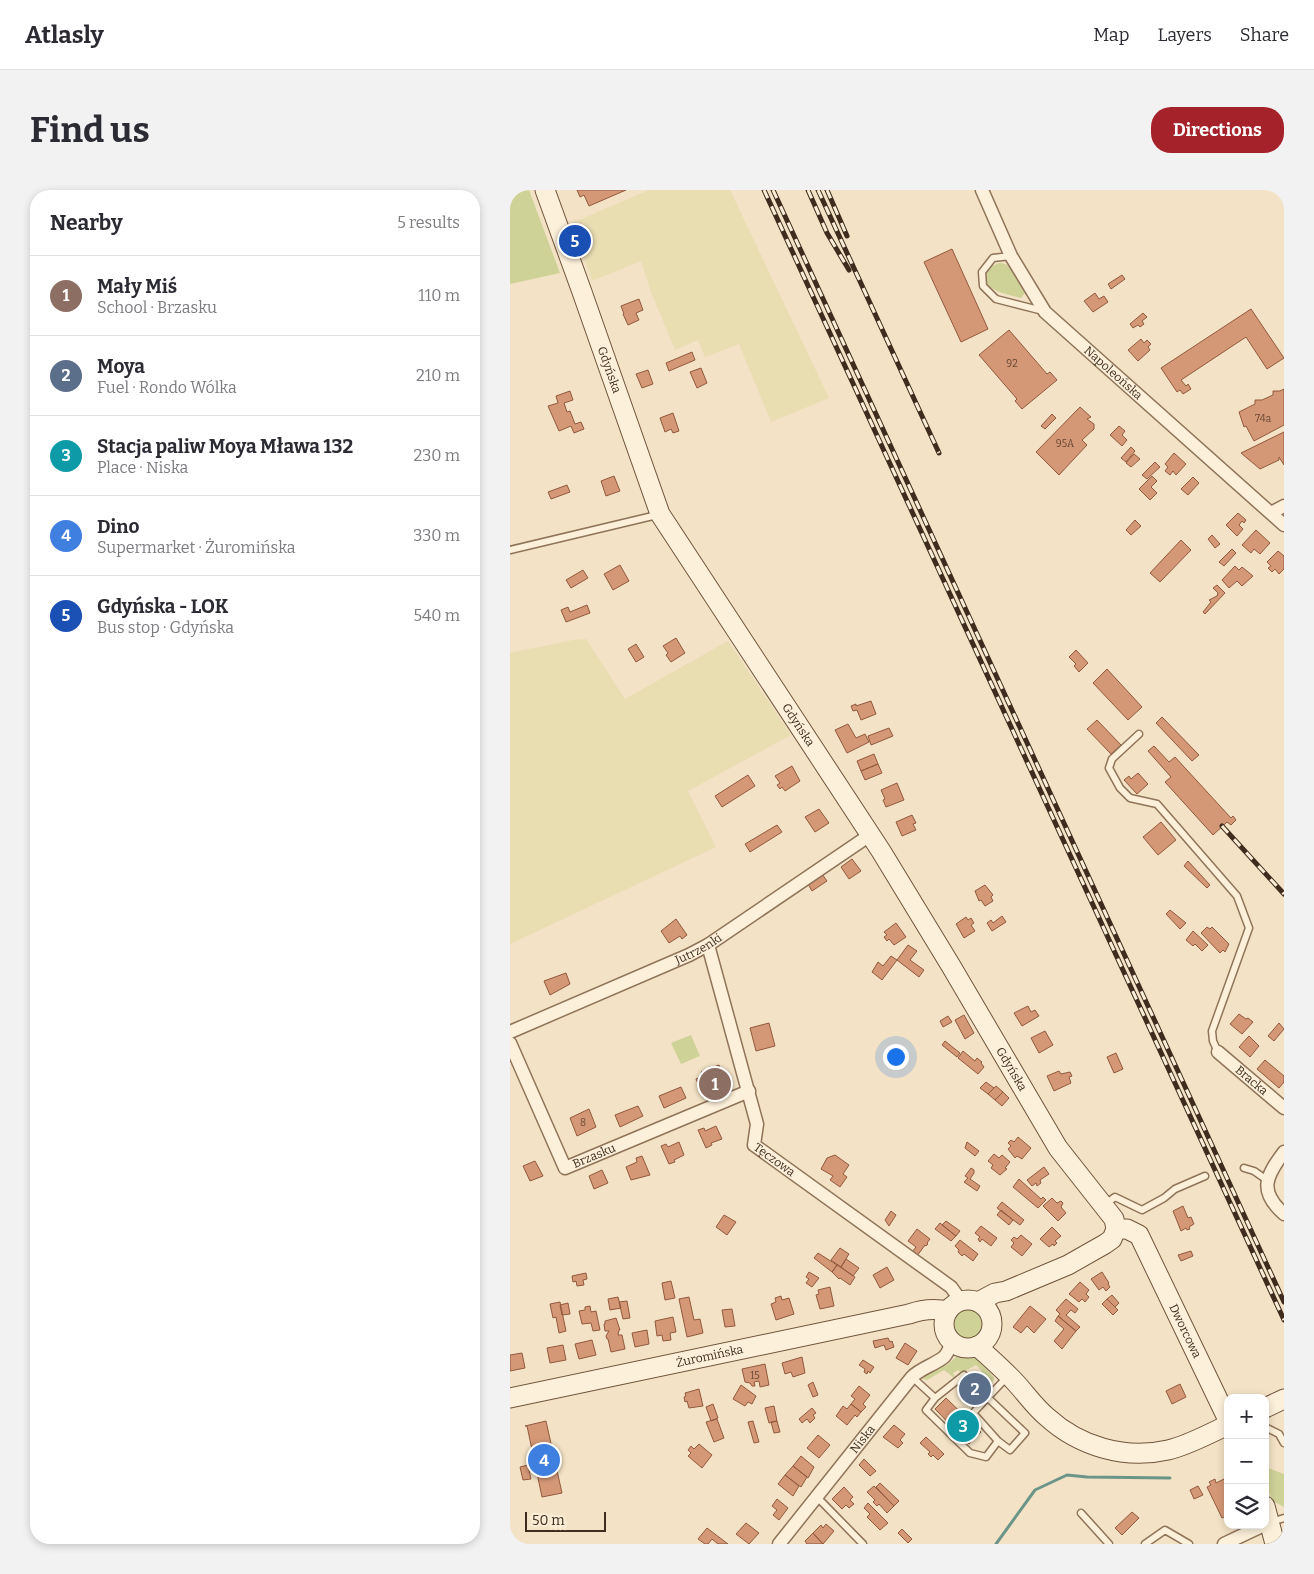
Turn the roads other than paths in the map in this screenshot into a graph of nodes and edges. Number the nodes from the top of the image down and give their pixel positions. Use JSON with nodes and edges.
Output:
{"nodes":[{"id":1,"x":545,"y":190,"type":"edge"},
{"id":2,"x":982,"y":190,"type":"edge"},
{"id":3,"x":1011,"y":256,"type":"junction"},
{"id":4,"x":1045,"y":312,"type":"junction"},
{"id":5,"x":1284,"y":506,"type":"edge"},
{"id":6,"x":1271,"y":512,"type":"junction"},
{"id":7,"x":660,"y":514,"type":"junction"},
{"id":8,"x":1284,"y":525,"type":"edge"},
{"id":9,"x":510,"y":550,"type":"edge"},
{"id":10,"x":1139,"y":734,"type":"dead end"},
{"id":11,"x":870,"y":835,"type":"junction"},
{"id":12,"x":708,"y":945,"type":"junction"},
{"id":13,"x":510,"y":1032,"type":"edge"},
{"id":14,"x":510,"y":1043,"type":"edge"},
{"id":15,"x":1218,"y":1052,"type":"joint"},
{"id":16,"x":749,"y":1091,"type":"junction"},
{"id":17,"x":1284,"y":1108,"type":"edge"},
{"id":18,"x":1284,"y":1152,"type":"edge"},
{"id":19,"x":1244,"y":1168,"type":"dead end"},
{"id":20,"x":1205,"y":1176,"type":"dead end"},
{"id":21,"x":1267,"y":1180,"type":"junction"},
{"id":22,"x":1103,"y":1205,"type":"junction"},
{"id":23,"x":1284,"y":1214,"type":"edge"},
{"id":24,"x":1114,"y":1234,"type":"junction"},
{"id":25,"x":964,"y":1310,"type":"junction"},
{"id":26,"x":952,"y":1342,"type":"junction"},
{"id":27,"x":982,"y":1342,"type":"junction"},
{"id":28,"x":912,"y":1377,"type":"junction"},
{"id":29,"x":1012,"y":1378,"type":"junction"},
{"id":30,"x":510,"y":1398,"type":"edge"},
{"id":31,"x":934,"y":1398,"type":"junction"},
{"id":32,"x":1284,"y":1399,"type":"edge"},
{"id":33,"x":986,"y":1400,"type":"junction"},
{"id":34,"x":1269,"y":1406,"type":"edge"},
{"id":35,"x":1224,"y":1412,"type":"edge"},
{"id":36,"x":1224,"y":1427,"type":"edge"},
{"id":37,"x":1269,"y":1429,"type":"edge"},
{"id":38,"x":998,"y":1441,"type":"junction"},
{"id":39,"x":1284,"y":1443,"type":"edge"},
{"id":40,"x":817,"y":1497,"type":"junction"},
{"id":41,"x":1081,"y":1513,"type":"dead end"},
{"id":42,"x":1270,"y":1519,"type":"edge"},
{"id":43,"x":779,"y":1544,"type":"edge"},
{"id":44,"x":863,"y":1544,"type":"edge"},
{"id":45,"x":1109,"y":1544,"type":"edge"},
{"id":46,"x":1145,"y":1544,"type":"edge"},
{"id":47,"x":1189,"y":1544,"type":"edge"},
{"id":48,"x":1224,"y":1544,"type":"edge"},
{"id":49,"x":1275,"y":1544,"type":"edge"}],
"edges":[{"from":1,"to":7,"type":"main road","name":"Gdyńska"},
{"from":2,"to":3,"type":"street","name":"Napoleońska"},
{"from":3,"to":4,"type":"street","name":"Napoleońska"},
{"from":3,"to":4,"type":"lane"},
{"from":4,"to":6,"type":"street","name":"Napoleońska"},
{"from":5,"to":6,"type":"street"},
{"from":6,"to":8,"type":"street","name":"Napoleońska"},
{"from":7,"to":9,"type":"lane"},
{"from":7,"to":11,"type":"main road","name":"Gdyńska"},
{"from":10,"to":15,"type":"lane"},
{"from":11,"to":12,"type":"street","name":"Jutrzenki"},
{"from":11,"to":22,"type":"main road","name":"Gdyńska"},
{"from":12,"to":13,"type":"street","name":"Jutrzenki"},
{"from":12,"to":16,"type":"street","name":"Tęczowa"},
{"from":14,"to":16,"type":"street","name":"Brzasku"},
{"from":15,"to":17,"type":"street","name":"Bracka"},
{"from":16,"to":25,"type":"street","name":"Tęczowa"},
{"from":18,"to":21,"type":"street"},
{"from":19,"to":21,"type":"lane"},
{"from":20,"to":22,"type":"lane"},
{"from":21,"to":23,"type":"street"},
{"from":22,"to":24,"type":"main road","name":"Gdyńska"},
{"from":24,"to":25,"type":"main road","name":"Żuromińska"},
{"from":24,"to":35,"type":"main road","name":"Dworcowa"},
{"from":25,"to":26,"type":"main road"},
{"from":25,"to":27,"type":"main road"},
{"from":25,"to":30,"type":"main road","name":"Żuromińska"},
{"from":26,"to":27,"type":"main road"},
{"from":26,"to":28,"type":"street","name":"Niska"},
{"from":27,"to":29,"type":"main road"},
{"from":28,"to":31,"type":"lane"},
{"from":28,"to":40,"type":"street","name":"Niska"},
{"from":29,"to":33,"type":"lane"},
{"from":29,"to":36,"type":"main road"},
{"from":31,"to":33,"type":"lane"},
{"from":31,"to":38,"type":"lane"},
{"from":32,"to":34,"type":"main road"},
{"from":33,"to":38,"type":"lane"},
{"from":33,"to":38,"type":"lane"},
{"from":37,"to":39,"type":"lane"},
{"from":40,"to":43,"type":"street","name":"Niska"},
{"from":40,"to":44,"type":"lane"},
{"from":41,"to":45,"type":"lane"},
{"from":42,"to":48,"type":"street"},
{"from":42,"to":49,"type":"main road"},
{"from":46,"to":47,"type":"lane"}]}
